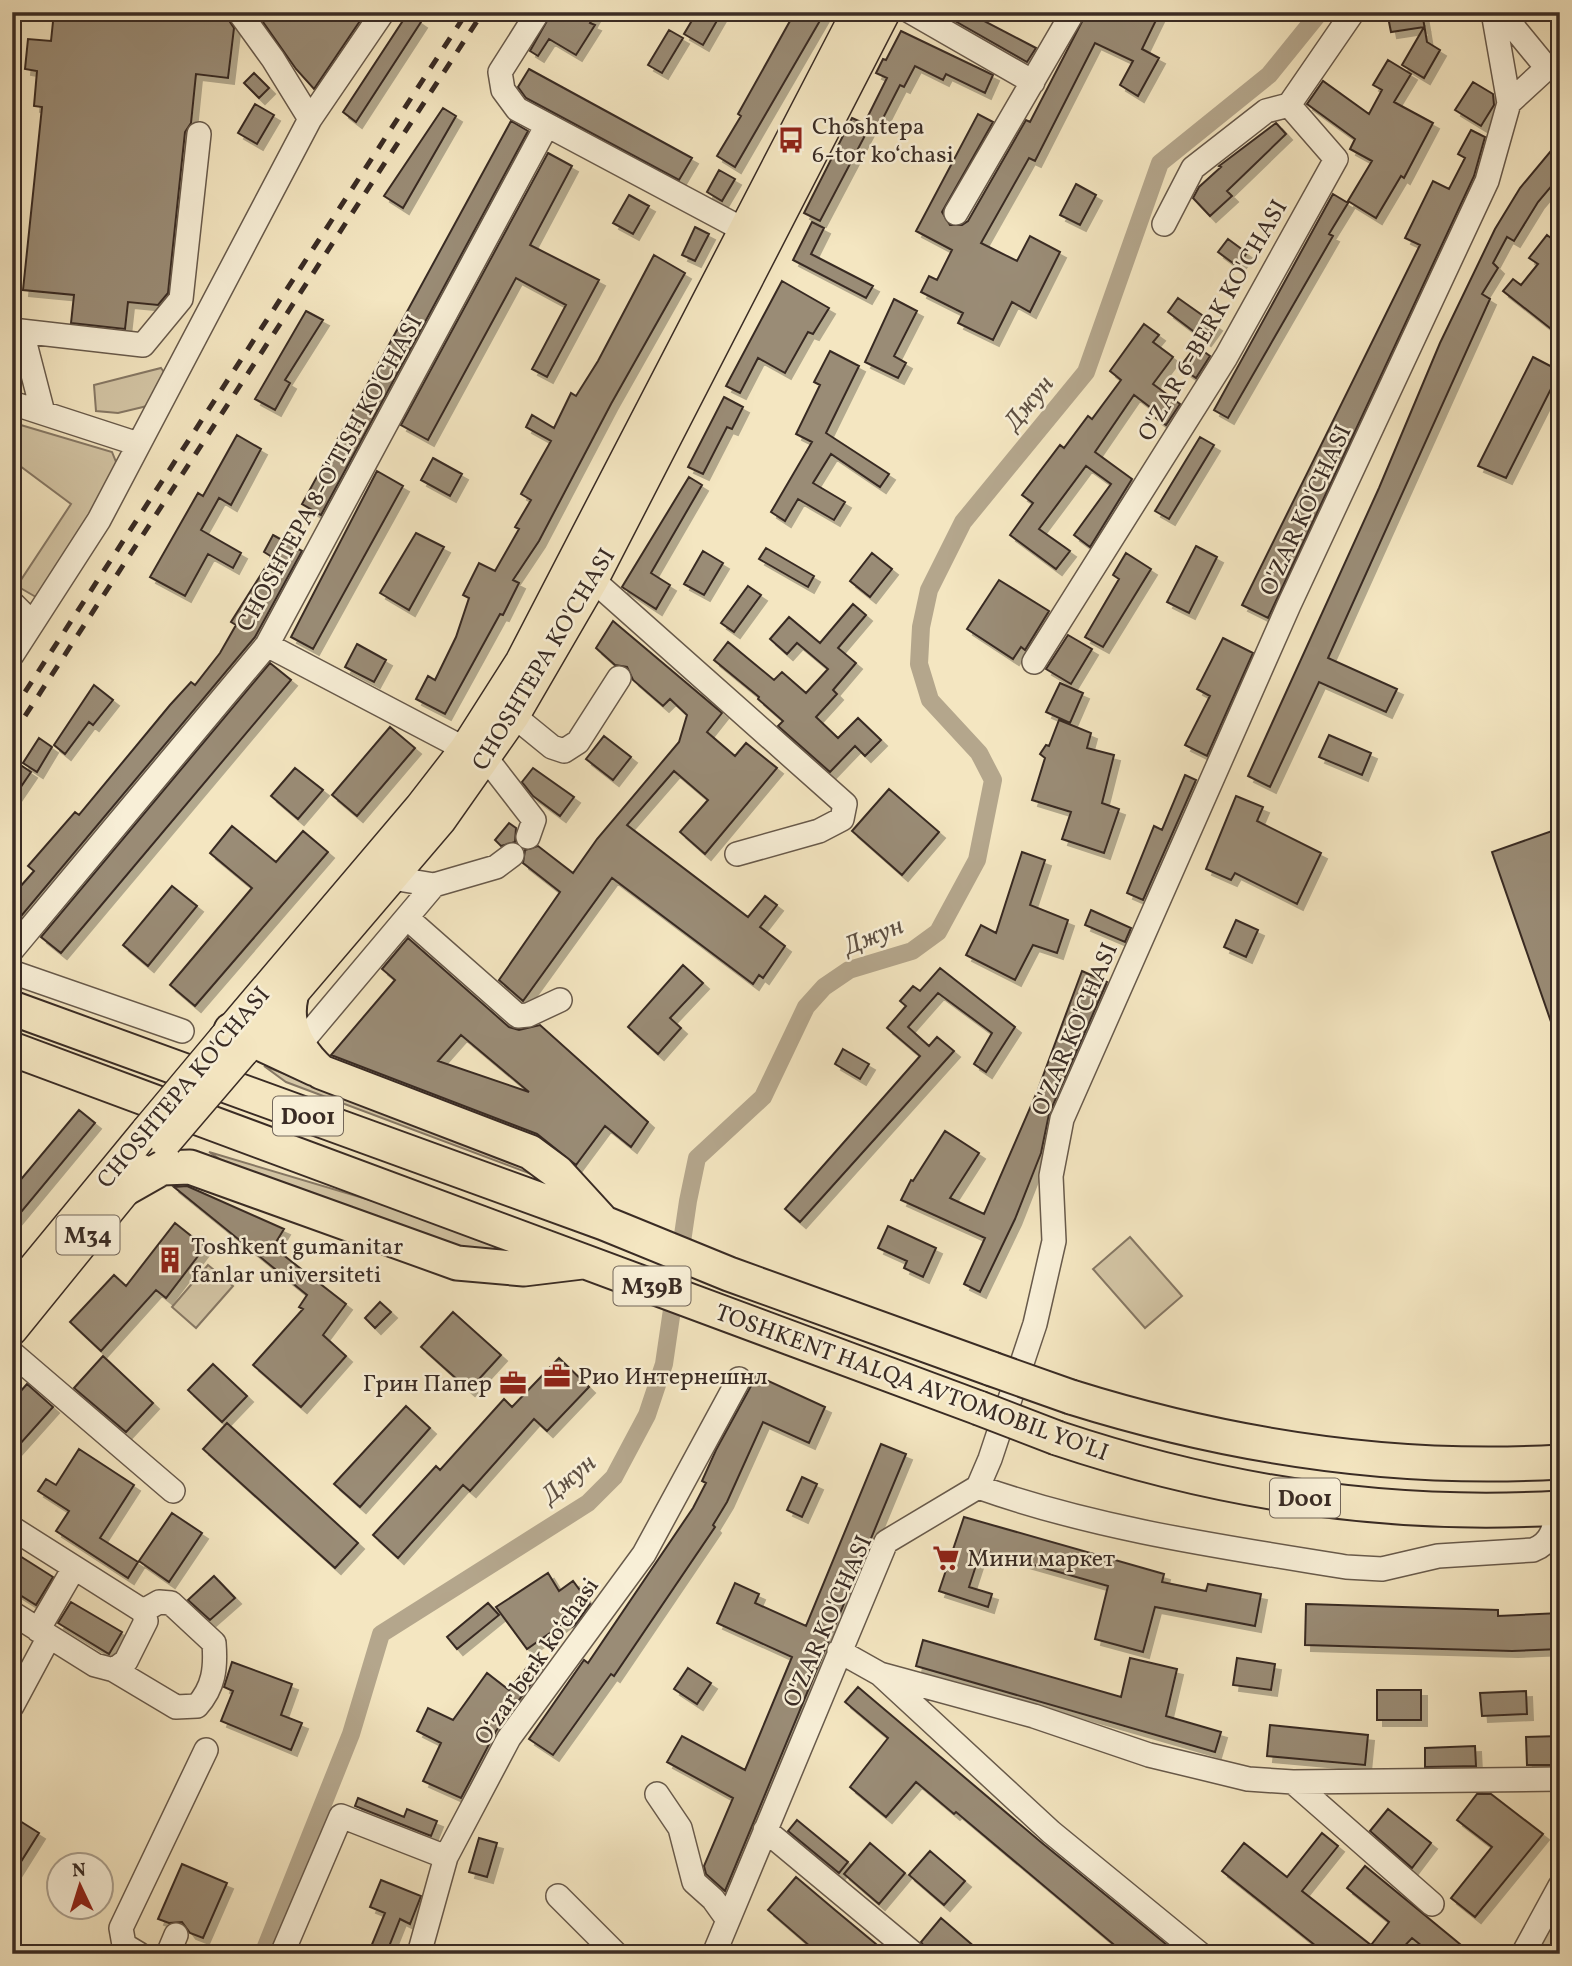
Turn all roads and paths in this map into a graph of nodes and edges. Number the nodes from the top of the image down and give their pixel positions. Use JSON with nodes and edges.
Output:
{"nodes":[{"id":1,"x":239,"y":12,"type":"edge"},
{"id":2,"x":383,"y":12,"type":"edge"},
{"id":3,"x":538,"y":12,"type":"edge"},
{"id":4,"x":857,"y":12,"type":"edge"},
{"id":5,"x":885,"y":12,"type":"edge"},
{"id":6,"x":911,"y":12,"type":"edge"},
{"id":7,"x":1073,"y":12,"type":"edge"},
{"id":8,"x":1353,"y":12,"type":"edge"},
{"id":9,"x":1493,"y":12,"type":"edge"},
{"id":10,"x":1502,"y":12,"type":"edge"},
{"id":11,"x":1556,"y":70,"type":"edge"},
{"id":12,"x":1033,"y":82,"type":"junction"},
{"id":13,"x":1509,"y":103,"type":"junction"},
{"id":14,"x":1289,"y":105,"type":"junction"},
{"id":15,"x":310,"y":119,"type":"junction"},
{"id":16,"x":547,"y":125,"type":"junction"},
{"id":17,"x":199,"y":134,"type":"dead end"},
{"id":18,"x":956,"y":213,"type":"dead end"},
{"id":19,"x":1164,"y":224,"type":"dead end"},
{"id":20,"x":744,"y":230,"type":"junction"},
{"id":21,"x":17,"y":331,"type":"edge"},
{"id":22,"x":674,"y":395,"type":"junction"},
{"id":23,"x":12,"y":403,"type":"edge"},
{"id":24,"x":43,"y":413,"type":"junction"},
{"id":25,"x":138,"y":444,"type":"junction"},
{"id":26,"x":593,"y":580,"type":"junction"},
{"id":27,"x":12,"y":603,"type":"edge"},
{"id":28,"x":32,"y":623,"type":"junction"},
{"id":29,"x":267,"y":645,"type":"junction"},
{"id":30,"x":12,"y":655,"type":"edge"},
{"id":31,"x":1034,"y":662,"type":"dead end"},
{"id":32,"x":619,"y":678,"type":"dead end"},
{"id":33,"x":514,"y":716,"type":"junction"},
{"id":34,"x":475,"y":753,"type":"junction"},
{"id":35,"x":737,"y":854,"type":"dead end"},
{"id":36,"x":392,"y":878,"type":"junction"},
{"id":37,"x":434,"y":885,"type":"junction"},
{"id":38,"x":407,"y":918,"type":"junction"},
{"id":39,"x":12,"y":950,"type":"edge"},
{"id":40,"x":12,"y":972,"type":"edge"},
{"id":41,"x":291,"y":997,"type":"junction"},
{"id":42,"x":560,"y":1000,"type":"dead end"},
{"id":43,"x":12,"y":1008,"type":"edge"},
{"id":44,"x":182,"y":1031,"type":"dead end"},
{"id":45,"x":306,"y":1037,"type":"dead end"},
{"id":46,"x":238,"y":1041,"type":"junction"},
{"id":47,"x":12,"y":1049,"type":"edge"},
{"id":48,"x":321,"y":1072,"type":"junction"},
{"id":49,"x":156,"y":1136,"type":"junction"},
{"id":50,"x":125,"y":1189,"type":"junction"},
{"id":51,"x":604,"y":1223,"type":"junction"},
{"id":52,"x":589,"y":1261,"type":"junction"},
{"id":53,"x":12,"y":1294,"type":"edge"},
{"id":54,"x":715,"y":1310,"type":"joint"},
{"id":55,"x":12,"y":1330,"type":"edge"},
{"id":56,"x":12,"y":1353,"type":"edge"},
{"id":57,"x":739,"y":1379,"type":"dead end"},
{"id":58,"x":1560,"y":1462,"type":"edge"},
{"id":59,"x":978,"y":1487,"type":"junction"},
{"id":60,"x":173,"y":1491,"type":"dead end"},
{"id":61,"x":1558,"y":1508,"type":"edge"},
{"id":62,"x":12,"y":1528,"type":"edge"},
{"id":63,"x":74,"y":1568,"type":"junction"},
{"id":64,"x":143,"y":1611,"type":"junction"},
{"id":65,"x":12,"y":1613,"type":"edge"},
{"id":66,"x":44,"y":1633,"type":"junction"},
{"id":67,"x":839,"y":1651,"type":"junction"},
{"id":68,"x":114,"y":1670,"type":"junction"},
{"id":69,"x":880,"y":1674,"type":"junction"},
{"id":70,"x":12,"y":1706,"type":"edge"},
{"id":71,"x":206,"y":1749,"type":"dead end"},
{"id":72,"x":1560,"y":1779,"type":"edge"},
{"id":73,"x":1293,"y":1782,"type":"junction"},
{"id":74,"x":657,"y":1794,"type":"dead end"},
{"id":75,"x":765,"y":1830,"type":"junction"},
{"id":76,"x":446,"y":1857,"type":"junction"},
{"id":77,"x":1560,"y":1886,"type":"edge"},
{"id":78,"x":558,"y":1896,"type":"dead end"},
{"id":79,"x":1432,"y":1904,"type":"dead end"},
{"id":80,"x":727,"y":1920,"type":"junction"},
{"id":81,"x":139,"y":1954,"type":"edge"},
{"id":82,"x":282,"y":1954,"type":"edge"},
{"id":83,"x":419,"y":1954,"type":"edge"},
{"id":84,"x":616,"y":1954,"type":"edge"},
{"id":85,"x":714,"y":1954,"type":"edge"},
{"id":86,"x":914,"y":1954,"type":"edge"},
{"id":87,"x":1200,"y":1954,"type":"edge"},
{"id":88,"x":1523,"y":1954,"type":"edge"}],
"edges":[{"from":1,"to":15,"type":"street"},
{"from":2,"to":15,"type":"street"},
{"from":3,"to":16,"type":"street"},
{"from":4,"to":20,"type":"main road","name":"CHOSHTEPA KO'CHASI"},
{"from":5,"to":22,"type":"main road","name":"CHOSHTEPA KO'CHASI"},
{"from":6,"to":12,"type":"street"},
{"from":7,"to":12,"type":"street"},
{"from":8,"to":14,"type":"street"},
{"from":9,"to":13,"type":"street"},
{"from":10,"to":11,"type":"street"},
{"from":11,"to":13,"type":"street"},
{"from":12,"to":18,"type":"street"},
{"from":13,"to":59,"type":"street","name":"O'ZAR KO'CHASI"},
{"from":14,"to":19,"type":"street"},
{"from":14,"to":31,"type":"street","name":"O'ZAR 6-BERK KO'CHASI"},
{"from":15,"to":25,"type":"street"},
{"from":16,"to":20,"type":"street"},
{"from":16,"to":29,"type":"street","name":"CHOSHTEPA 8-O'TISH KO'CHASI"},
{"from":17,"to":21,"type":"street"},
{"from":20,"to":22,"type":"main road","name":"CHOSHTEPA KO'CHASI"},
{"from":21,"to":24,"type":"street"},
{"from":22,"to":26,"type":"main road","name":"CHOSHTEPA KO'CHASI"},
{"from":22,"to":34,"type":"main road","name":"CHOSHTEPA KO'CHASI"},
{"from":23,"to":24,"type":"street"},
{"from":24,"to":25,"type":"street"},
{"from":25,"to":28,"type":"street"},
{"from":26,"to":33,"type":"main road","name":"CHOSHTEPA KO'CHASI"},
{"from":26,"to":35,"type":"street"},
{"from":27,"to":28,"type":"street"},
{"from":28,"to":30,"type":"street"},
{"from":29,"to":34,"type":"street"},
{"from":29,"to":39,"type":"street","name":"CHOSHTEPA 8-O'TISH KO'CHASI"},
{"from":32,"to":33,"type":"street"},
{"from":33,"to":34,"type":"main road","name":"CHOSHTEPA KO'CHASI"},
{"from":34,"to":36,"type":"main road","name":"CHOSHTEPA KO'CHASI"},
{"from":34,"to":37,"type":"street"},
{"from":34,"to":46,"type":"main road","name":"CHOSHTEPA KO'CHASI"},
{"from":36,"to":37,"type":"street"},
{"from":36,"to":41,"type":"main road","name":"CHOSHTEPA KO'CHASI"},
{"from":37,"to":38,"type":"street"},
{"from":38,"to":42,"type":"street"},
{"from":38,"to":45,"type":"street"},
{"from":40,"to":44,"type":"street"},
{"from":41,"to":46,"type":"main road","name":"CHOSHTEPA KO'CHASI"},
{"from":41,"to":48,"type":"highway"},
{"from":43,"to":51,"type":"highway","name":"TOSHKENT HALQA AVTOMOBIL YO'LI","number":"D001"},
{"from":46,"to":48,"type":"highway"},
{"from":46,"to":49,"type":"main road","name":"CHOSHTEPA KO'CHASI","number":"M34","bridge":true},
{"from":47,"to":52,"type":"highway","name":"TOSHKENT HALQA AVTOMOBIL YO'LI","number":"D001"},
{"from":48,"to":51,"type":"highway"},
{"from":49,"to":50,"type":"main road","name":"CHOSHTEPA KO'CHASI","number":"M34"},
{"from":49,"to":53,"type":"main road","name":"CHOSHTEPA KO'CHASI","number":"M34"},
{"from":50,"to":52,"type":"highway"},
{"from":50,"to":55,"type":"main road","name":"CHOSHTEPA KO'CHASI","number":"M34"},
{"from":51,"to":58,"type":"highway","name":"TOSHKENT HALQA AVTOMOBIL YO'LI","number":"D001","bridge":true},
{"from":52,"to":54,"type":"highway","name":"TOSHKENT HALQA AVTOMOBIL YO'LI","number":"M39B"},
{"from":54,"to":61,"type":"highway","name":"TOSHKENT HALQA AVTOMOBIL YO'LI","number":"D001","bridge":true},
{"from":56,"to":60,"type":"street"},
{"from":57,"to":76,"type":"street","name":"Oʻzar berk koʻchasi"},
{"from":59,"to":61,"type":"street"},
{"from":59,"to":67,"type":"street","name":"O'ZAR KO'CHASI"},
{"from":62,"to":63,"type":"street"},
{"from":63,"to":64,"type":"street"},
{"from":63,"to":66,"type":"street"},
{"from":64,"to":68,"type":"street"},
{"from":64,"to":68,"type":"street"},
{"from":65,"to":66,"type":"street"},
{"from":66,"to":68,"type":"street"},
{"from":66,"to":70,"type":"street"},
{"from":67,"to":69,"type":"street"},
{"from":67,"to":75,"type":"street","name":"O'ZAR KO'CHASI"},
{"from":69,"to":73,"type":"street"},
{"from":69,"to":87,"type":"street"},
{"from":71,"to":81,"type":"street"},
{"from":72,"to":73,"type":"street"},
{"from":73,"to":79,"type":"street"},
{"from":74,"to":80,"type":"street"},
{"from":75,"to":80,"type":"street","name":"O'ZAR KO'CHASI"},
{"from":75,"to":86,"type":"street"},
{"from":76,"to":82,"type":"street"},
{"from":76,"to":83,"type":"street","name":"Oʻzar berk koʻchasi"},
{"from":77,"to":88,"type":"street"},
{"from":78,"to":84,"type":"street"},
{"from":80,"to":85,"type":"street","name":"O'ZAR KO'CHASI"}]}
